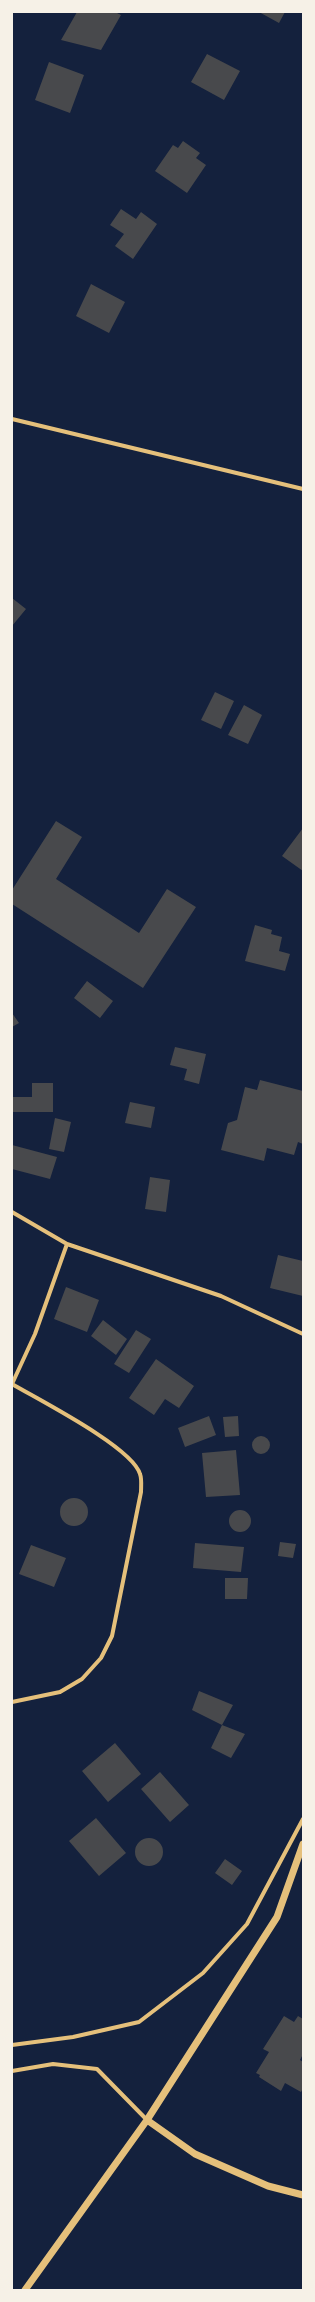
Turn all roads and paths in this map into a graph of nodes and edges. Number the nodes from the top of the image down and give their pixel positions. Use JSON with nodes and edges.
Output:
{"nodes":[{"id":1,"x":12,"y":419,"type":"edge"},
{"id":2,"x":303,"y":489,"type":"edge"},
{"id":3,"x":12,"y":1212,"type":"edge"},
{"id":4,"x":67,"y":1244,"type":"junction"},
{"id":5,"x":303,"y":1334,"type":"edge"},
{"id":6,"x":12,"y":1384,"type":"edge"},
{"id":7,"x":12,"y":1702,"type":"edge"},
{"id":8,"x":303,"y":1819,"type":"edge"},
{"id":9,"x":303,"y":1844,"type":"edge"},
{"id":10,"x":12,"y":2045,"type":"edge"},
{"id":11,"x":12,"y":2071,"type":"edge"},
{"id":12,"x":147,"y":2120,"type":"junction"},
{"id":13,"x":303,"y":2195,"type":"edge"},
{"id":14,"x":25,"y":2290,"type":"edge"}],
"edges":[{"from":1,"to":2,"type":"street"},
{"from":3,"to":4,"type":"street"},
{"from":4,"to":5,"type":"street"},
{"from":4,"to":6,"type":"street"},
{"from":6,"to":7,"type":"street"},
{"from":8,"to":10,"type":"street"},
{"from":9,"to":12,"type":"street"},
{"from":11,"to":12,"type":"street"},
{"from":12,"to":13,"type":"street"},
{"from":12,"to":14,"type":"street"}]}
